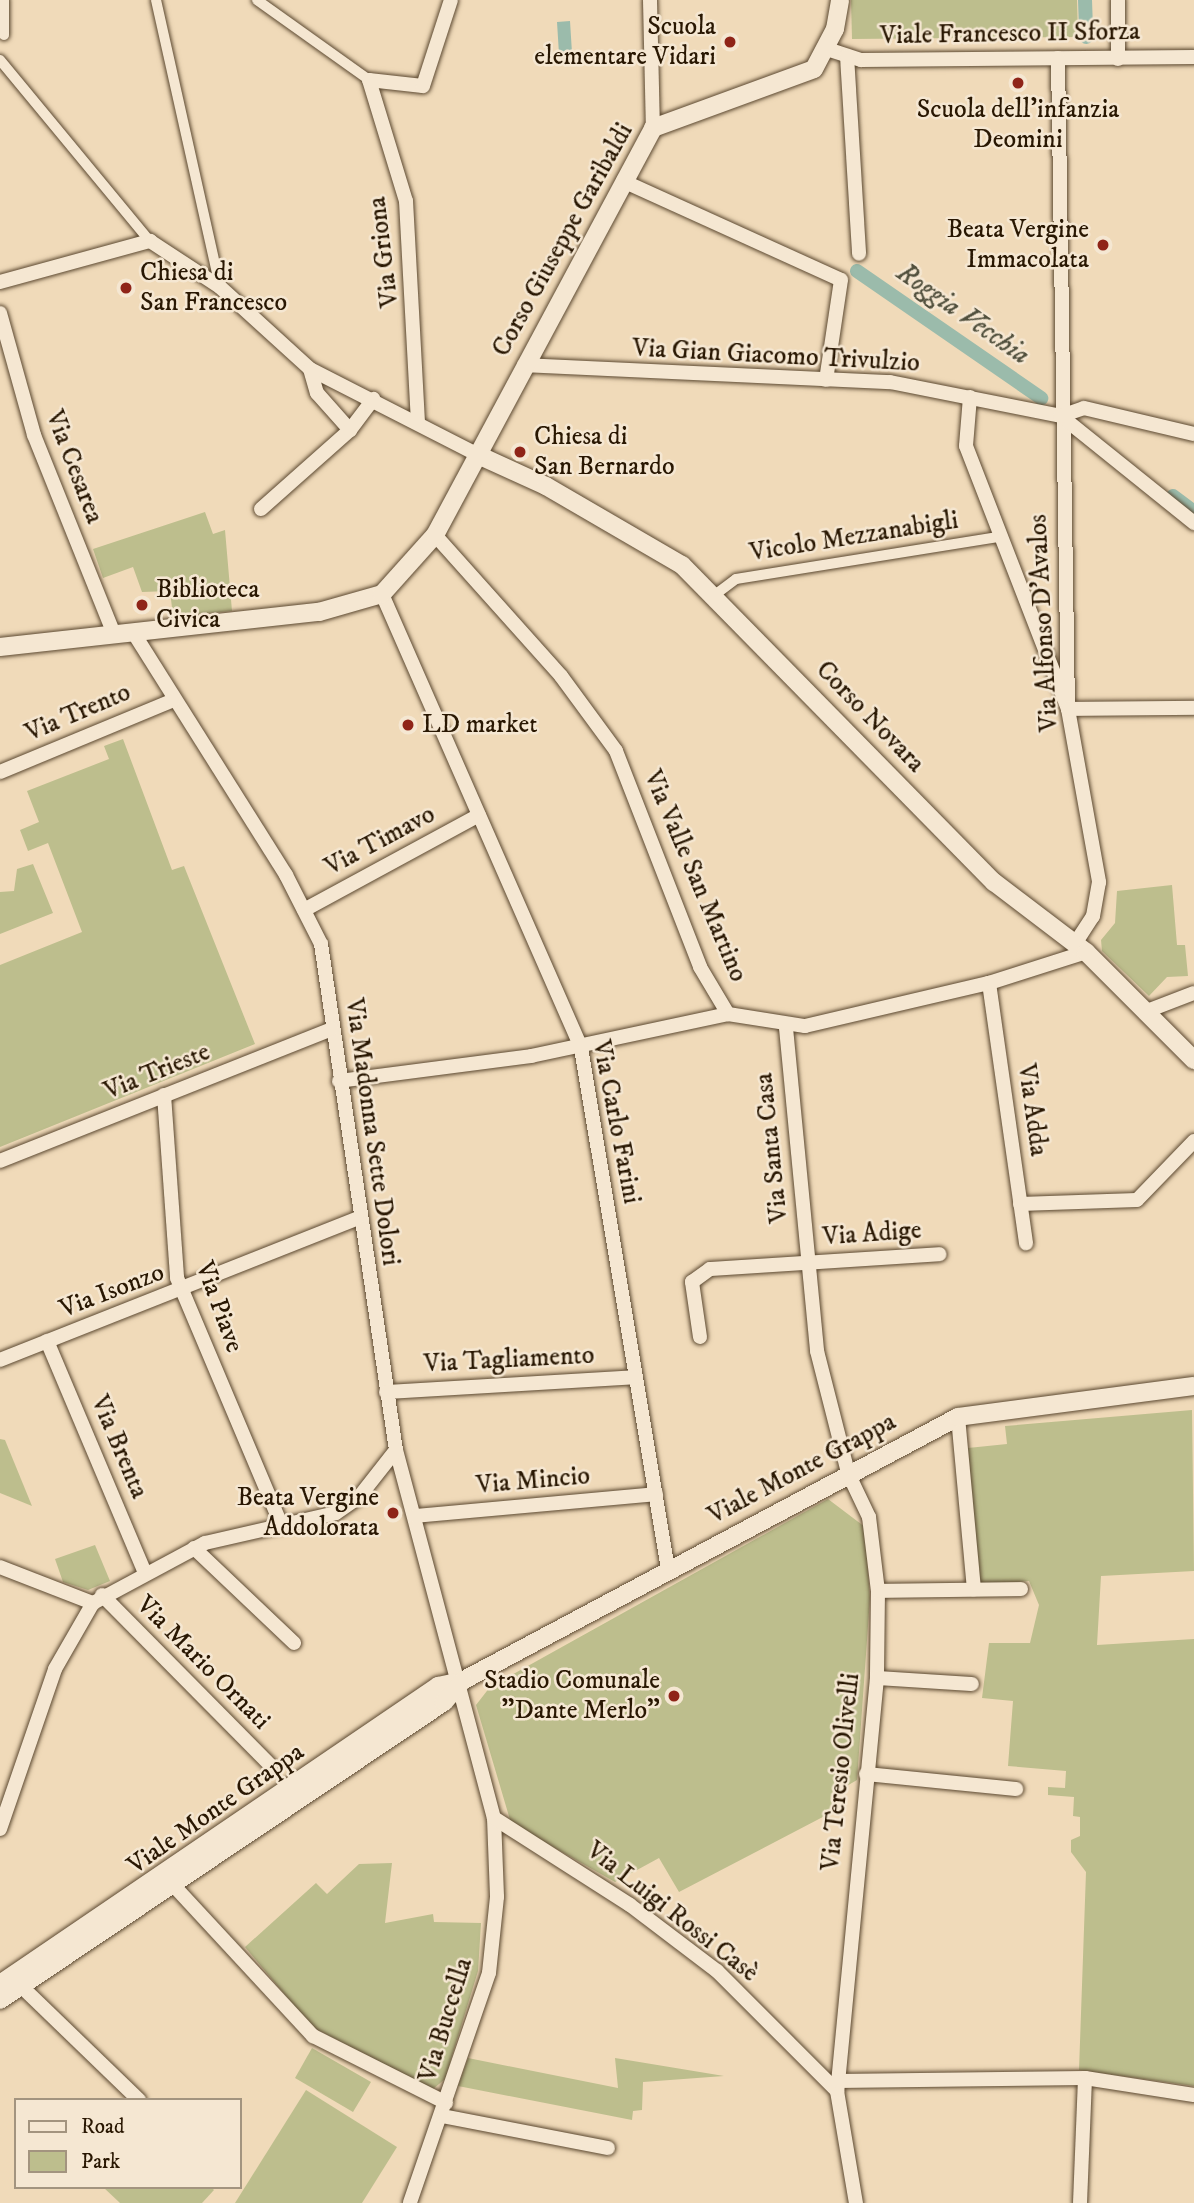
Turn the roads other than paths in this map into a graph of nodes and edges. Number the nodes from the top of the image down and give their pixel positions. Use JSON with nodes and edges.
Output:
{"nodes":[{"id":1,"x":4,"y":0,"type":"edge"},
{"id":2,"x":156,"y":0,"type":"edge"},
{"id":3,"x":257,"y":0,"type":"edge"},
{"id":4,"x":451,"y":0,"type":"edge"},
{"id":5,"x":650,"y":0,"type":"edge"},
{"id":6,"x":839,"y":0,"type":"edge"},
{"id":7,"x":1118,"y":0,"type":"edge"},
{"id":8,"x":4,"y":35,"type":"dead end"},
{"id":9,"x":827,"y":49,"type":"junction"},
{"id":10,"x":847,"y":56,"type":"junction"},
{"id":11,"x":1194,"y":57,"type":"edge"},
{"id":12,"x":1058,"y":58,"type":"junction"},
{"id":13,"x":1118,"y":59,"type":"junction"},
{"id":14,"x":0,"y":60,"type":"edge"},
{"id":15,"x":369,"y":80,"type":"junction"},
{"id":16,"x":653,"y":128,"type":"junction"},
{"id":17,"x":623,"y":181,"type":"junction"},
{"id":18,"x":155,"y":244,"type":"junction"},
{"id":19,"x":859,"y":254,"type":"dead end"},
{"id":20,"x":0,"y":282,"type":"edge"},
{"id":21,"x":220,"y":287,"type":"junction"},
{"id":22,"x":0,"y":313,"type":"edge"},
{"id":23,"x":524,"y":365,"type":"junction"},
{"id":24,"x":310,"y":369,"type":"junction"},
{"id":25,"x":827,"y":380,"type":"junction"},
{"id":26,"x":970,"y":397,"type":"junction"},
{"id":27,"x":373,"y":399,"type":"junction"},
{"id":28,"x":1061,"y":416,"type":"junction"},
{"id":29,"x":418,"y":423,"type":"junction"},
{"id":30,"x":350,"y":430,"type":"junction"},
{"id":31,"x":1194,"y":434,"type":"edge"},
{"id":32,"x":478,"y":455,"type":"junction"},
{"id":33,"x":261,"y":509,"type":"dead end"},
{"id":34,"x":1194,"y":523,"type":"edge"},
{"id":35,"x":436,"y":536,"type":"junction"},
{"id":36,"x":1003,"y":536,"type":"junction"},
{"id":37,"x":382,"y":594,"type":"junction"},
{"id":38,"x":716,"y":594,"type":"junction"},
{"id":39,"x":133,"y":632,"type":"junction"},
{"id":40,"x":114,"y":634,"type":"junction"},
{"id":41,"x":0,"y":647,"type":"edge"},
{"id":42,"x":174,"y":700,"type":"junction"},
{"id":43,"x":1194,"y":708,"type":"edge"},
{"id":44,"x":1068,"y":709,"type":"junction"},
{"id":45,"x":0,"y":772,"type":"edge"},
{"id":46,"x":479,"y":815,"type":"junction"},
{"id":47,"x":304,"y":910,"type":"junction"},
{"id":48,"x":1080,"y":948,"type":"junction"},
{"id":49,"x":989,"y":984,"type":"junction"},
{"id":50,"x":1194,"y":992,"type":"edge"},
{"id":51,"x":1147,"y":1011,"type":"junction"},
{"id":52,"x":728,"y":1014,"type":"junction"},
{"id":53,"x":786,"y":1028,"type":"junction"},
{"id":54,"x":332,"y":1029,"type":"junction"},
{"id":55,"x":580,"y":1048,"type":"junction"},
{"id":56,"x":1194,"y":1060,"type":"edge"},
{"id":57,"x":339,"y":1081,"type":"junction"},
{"id":58,"x":164,"y":1095,"type":"junction"},
{"id":59,"x":1194,"y":1141,"type":"edge"},
{"id":60,"x":0,"y":1161,"type":"edge"},
{"id":61,"x":1020,"y":1204,"type":"junction"},
{"id":62,"x":357,"y":1219,"type":"junction"},
{"id":63,"x":1026,"y":1242,"type":"dead end"},
{"id":64,"x":940,"y":1254,"type":"dead end"},
{"id":65,"x":807,"y":1263,"type":"junction"},
{"id":66,"x":182,"y":1290,"type":"junction"},
{"id":67,"x":700,"y":1337,"type":"dead end"},
{"id":68,"x":47,"y":1341,"type":"junction"},
{"id":69,"x":0,"y":1360,"type":"edge"},
{"id":70,"x":636,"y":1377,"type":"junction"},
{"id":71,"x":1194,"y":1386,"type":"edge"},
{"id":72,"x":386,"y":1392,"type":"junction"},
{"id":73,"x":958,"y":1417,"type":"junction"},
{"id":74,"x":396,"y":1450,"type":"junction"},
{"id":75,"x":848,"y":1473,"type":"junction"},
{"id":76,"x":656,"y":1493,"type":"junction"},
{"id":77,"x":415,"y":1516,"type":"junction"},
{"id":78,"x":280,"y":1522,"type":"junction"},
{"id":79,"x":194,"y":1548,"type":"junction"},
{"id":80,"x":0,"y":1567,"type":"edge"},
{"id":81,"x":667,"y":1569,"type":"junction"},
{"id":82,"x":145,"y":1573,"type":"junction"},
{"id":83,"x":1021,"y":1588,"type":"dead end"},
{"id":84,"x":974,"y":1589,"type":"junction"},
{"id":85,"x":878,"y":1591,"type":"junction"},
{"id":86,"x":97,"y":1599,"type":"junction"},
{"id":87,"x":294,"y":1643,"type":"dead end"},
{"id":88,"x":877,"y":1678,"type":"junction"},
{"id":89,"x":462,"y":1681,"type":"junction"},
{"id":90,"x":972,"y":1684,"type":"dead end"},
{"id":91,"x":270,"y":1765,"type":"dead end"},
{"id":92,"x":866,"y":1774,"type":"junction"},
{"id":93,"x":1016,"y":1789,"type":"dead end"},
{"id":94,"x":494,"y":1818,"type":"junction"},
{"id":95,"x":0,"y":1829,"type":"edge"},
{"id":96,"x":174,"y":1886,"type":"junction"},
{"id":97,"x":0,"y":1984,"type":"edge"},
{"id":98,"x":22,"y":1987,"type":"junction"},
{"id":99,"x":0,"y":2000,"type":"edge"},
{"id":100,"x":1085,"y":2078,"type":"junction"},
{"id":101,"x":837,"y":2086,"type":"junction"},
{"id":102,"x":1194,"y":2095,"type":"edge"},
{"id":103,"x":137,"y":2098,"type":"edge"},
{"id":104,"x":444,"y":2110,"type":"junction"},
{"id":105,"x":608,"y":2148,"type":"dead end"},
{"id":106,"x":410,"y":2203,"type":"edge"},
{"id":107,"x":856,"y":2203,"type":"edge"},
{"id":108,"x":1080,"y":2203,"type":"edge"}],
"edges":[{"from":1,"to":8,"type":"street"},
{"from":2,"to":21,"type":"street"},
{"from":3,"to":15,"type":"street"},
{"from":4,"to":15,"type":"street"},
{"from":5,"to":16,"type":"street"},
{"from":6,"to":9,"type":"street"},
{"from":7,"to":13,"type":"street"},
{"from":9,"to":10,"type":"street","name":"Viale Francesco II Sforza"},
{"from":9,"to":16,"type":"street","name":"Corso Giuseppe Garibaldi"},
{"from":10,"to":12,"type":"street","name":"Viale Francesco II Sforza"},
{"from":10,"to":19,"type":"street"},
{"from":11,"to":13,"type":"street","name":"Viale Francesco II Sforza"},
{"from":12,"to":13,"type":"street","name":"Viale Francesco II Sforza"},
{"from":12,"to":28,"type":"street","name":"Via Alfonso D'Avalos"},
{"from":14,"to":18,"type":"street"},
{"from":15,"to":29,"type":"street","name":"Via Griona"},
{"from":16,"to":17,"type":"street","name":"Corso Giuseppe Garibaldi"},
{"from":17,"to":23,"type":"street","name":"Corso Giuseppe Garibaldi"},
{"from":17,"to":25,"type":"street"},
{"from":18,"to":20,"type":"street"},
{"from":18,"to":21,"type":"street"},
{"from":21,"to":24,"type":"street"},
{"from":22,"to":40,"type":"street","name":"Via Cesarea"},
{"from":23,"to":25,"type":"street","name":"Via Gian Giacomo Trivulzio"},
{"from":23,"to":32,"type":"street","name":"Corso Giuseppe Garibaldi"},
{"from":24,"to":27,"type":"street"},
{"from":24,"to":30,"type":"street"},
{"from":25,"to":26,"type":"street","name":"Via Gian Giacomo Trivulzio"},
{"from":26,"to":28,"type":"street","name":"Via Gian Giacomo Trivulzio"},
{"from":26,"to":36,"type":"street"},
{"from":27,"to":29,"type":"street"},
{"from":27,"to":30,"type":"street"},
{"from":28,"to":31,"type":"street"},
{"from":28,"to":34,"type":"street","name":"Via Gian Giacomo Trivulzio"},
{"from":28,"to":44,"type":"street","name":"Via Alfonso D'Avalos"},
{"from":29,"to":32,"type":"street"},
{"from":30,"to":33,"type":"street"},
{"from":32,"to":35,"type":"street","name":"Corso Giuseppe Garibaldi"},
{"from":32,"to":38,"type":"street","name":"Corso Novara"},
{"from":35,"to":37,"type":"street","name":"Corso Giuseppe Garibaldi"},
{"from":35,"to":52,"type":"street","name":"Via Valle San Martino"},
{"from":36,"to":38,"type":"street","name":"Vicolo Mezzanabigli"},
{"from":36,"to":44,"type":"street"},
{"from":37,"to":39,"type":"street"},
{"from":37,"to":46,"type":"street","name":"Via Carlo Farini"},
{"from":38,"to":48,"type":"street","name":"Corso Novara"},
{"from":39,"to":40,"type":"street"},
{"from":39,"to":42,"type":"street","name":"Via Madonna Sette Dolori"},
{"from":40,"to":41,"type":"street"},
{"from":42,"to":45,"type":"street","name":"Via Trento"},
{"from":42,"to":47,"type":"street","name":"Via Madonna Sette Dolori"},
{"from":43,"to":44,"type":"street"},
{"from":44,"to":48,"type":"street","name":"Via Alfonso D'Avalos"},
{"from":46,"to":47,"type":"street","name":"Via Timavo"},
{"from":46,"to":55,"type":"street","name":"Via Carlo Farini"},
{"from":47,"to":54,"type":"street","name":"Via Madonna Sette Dolori"},
{"from":48,"to":49,"type":"street"},
{"from":48,"to":51,"type":"street","name":"Corso Novara"},
{"from":49,"to":53,"type":"street"},
{"from":49,"to":61,"type":"street","name":"Via Adda"},
{"from":50,"to":51,"type":"street"},
{"from":51,"to":56,"type":"street","name":"Corso Novara"},
{"from":52,"to":53,"type":"street","name":"Via Valle San Martino"},
{"from":52,"to":55,"type":"street"},
{"from":53,"to":65,"type":"street","name":"Via Santa Casa"},
{"from":54,"to":57,"type":"street","name":"Via Madonna Sette Dolori"},
{"from":54,"to":58,"type":"street","name":"Via Trieste"},
{"from":55,"to":57,"type":"street"},
{"from":55,"to":70,"type":"street","name":"Via Carlo Farini"},
{"from":57,"to":62,"type":"street","name":"Via Madonna Sette Dolori"},
{"from":58,"to":60,"type":"street","name":"Via Trieste"},
{"from":58,"to":66,"type":"street","name":"Via Piave"},
{"from":59,"to":61,"type":"street"},
{"from":61,"to":63,"type":"street","name":"Via Adda"},
{"from":62,"to":66,"type":"street","name":"Via Isonzo"},
{"from":62,"to":72,"type":"street","name":"Via Madonna Sette Dolori"},
{"from":64,"to":65,"type":"street","name":"Via Adige"},
{"from":65,"to":67,"type":"street"},
{"from":65,"to":75,"type":"street","name":"Via Santa Casa"},
{"from":66,"to":68,"type":"street","name":"Via Isonzo"},
{"from":66,"to":78,"type":"street","name":"Via Piave"},
{"from":68,"to":69,"type":"street","name":"Via Isonzo"},
{"from":68,"to":82,"type":"street","name":"Via Brenta"},
{"from":70,"to":72,"type":"street","name":"Via Tagliamento"},
{"from":70,"to":76,"type":"street","name":"Via Carlo Farini"},
{"from":71,"to":73,"type":"street","name":"Viale Monte Grappa"},
{"from":72,"to":74,"type":"street","name":"Via Madonna Sette Dolori"},
{"from":73,"to":75,"type":"street","name":"Viale Monte Grappa"},
{"from":73,"to":84,"type":"street"},
{"from":74,"to":77,"type":"street","name":"Via Madonna Sette Dolori"},
{"from":74,"to":78,"type":"street"},
{"from":75,"to":81,"type":"street","name":"Viale Monte Grappa"},
{"from":75,"to":85,"type":"street","name":"Via Teresio Olivelli"},
{"from":76,"to":77,"type":"street","name":"Via Mincio"},
{"from":76,"to":81,"type":"street","name":"Via Carlo Farini"},
{"from":77,"to":89,"type":"street","name":"Via Madonna Sette Dolori"},
{"from":78,"to":79,"type":"street"},
{"from":79,"to":82,"type":"street"},
{"from":79,"to":87,"type":"street"},
{"from":80,"to":86,"type":"street"},
{"from":81,"to":89,"type":"street","name":"Viale Monte Grappa"},
{"from":82,"to":86,"type":"street"},
{"from":83,"to":84,"type":"street"},
{"from":84,"to":85,"type":"street"},
{"from":85,"to":88,"type":"street","name":"Via Teresio Olivelli"},
{"from":86,"to":91,"type":"street","name":"Via Mario Ornati"},
{"from":86,"to":95,"type":"street"},
{"from":88,"to":90,"type":"street"},
{"from":88,"to":92,"type":"street","name":"Via Teresio Olivelli"},
{"from":89,"to":94,"type":"street","name":"Via Buccella"},
{"from":89,"to":96,"type":"street","name":"Viale Monte Grappa"},
{"from":89,"to":97,"type":"street","name":"Viale Monte Grappa"},
{"from":92,"to":93,"type":"street"},
{"from":92,"to":101,"type":"street","name":"Via Teresio Olivelli"},
{"from":94,"to":101,"type":"street","name":"Via Luigi Rossi Casè"},
{"from":94,"to":104,"type":"street","name":"Via Buccella"},
{"from":96,"to":98,"type":"street","name":"Viale Monte Grappa"},
{"from":96,"to":104,"type":"street","name":"Viale Monte Grappa"},
{"from":98,"to":99,"type":"street","name":"Viale Monte Grappa"},
{"from":98,"to":103,"type":"street"},
{"from":100,"to":101,"type":"street"},
{"from":100,"to":102,"type":"street"},
{"from":100,"to":108,"type":"street"},
{"from":101,"to":107,"type":"street","name":"Via Teresio Olivelli"},
{"from":104,"to":105,"type":"street","name":"Viale Monte Grappa"},
{"from":104,"to":106,"type":"street","name":"Via Buccella"}]}
